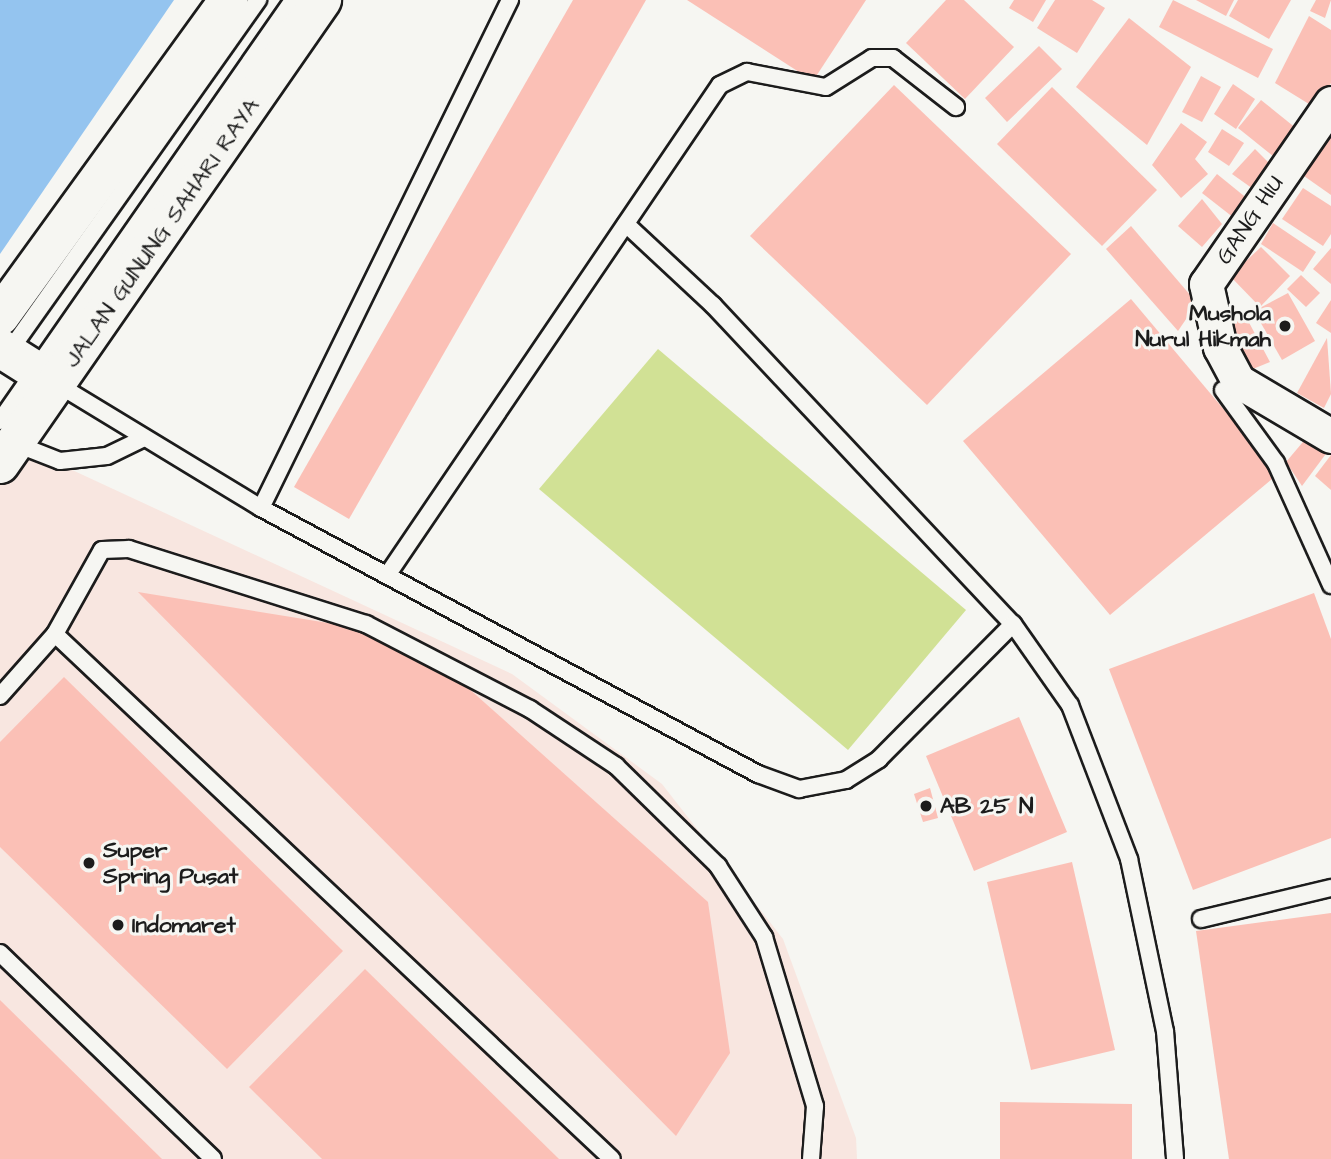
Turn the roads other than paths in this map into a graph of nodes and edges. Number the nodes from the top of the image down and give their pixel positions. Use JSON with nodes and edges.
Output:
{"nodes":[{"id":1,"x":229,"y":0,"type":"edge"},
{"id":2,"x":258,"y":0,"type":"edge"},
{"id":3,"x":293,"y":0,"type":"edge"},
{"id":4,"x":322,"y":0,"type":"edge"},
{"id":5,"x":510,"y":0,"type":"edge"},
{"id":6,"x":1331,"y":103,"type":"edge"},
{"id":7,"x":956,"y":107,"type":"dead end"},
{"id":8,"x":625,"y":225,"type":"junction"},
{"id":9,"x":0,"y":316,"type":"edge"},
{"id":10,"x":20,"y":363,"type":"edge"},
{"id":11,"x":1223,"y":390,"type":"dead end"},
{"id":12,"x":1331,"y":436,"type":"edge"},
{"id":13,"x":144,"y":439,"type":"junction"},
{"id":14,"x":4,"y":443,"type":"edge"},
{"id":15,"x":261,"y":508,"type":"junction"},
{"id":16,"x":388,"y":574,"type":"junction"},
{"id":17,"x":1331,"y":585,"type":"edge"},
{"id":18,"x":1013,"y":624,"type":"junction"},
{"id":19,"x":55,"y":634,"type":"junction"},
{"id":20,"x":0,"y":696,"type":"edge"},
{"id":21,"x":1331,"y":888,"type":"edge"},
{"id":22,"x":1201,"y":919,"type":"dead end"},
{"id":23,"x":0,"y":953,"type":"edge"},
{"id":24,"x":213,"y":1159,"type":"edge"},
{"id":25,"x":612,"y":1159,"type":"edge"},
{"id":26,"x":811,"y":1159,"type":"edge"},
{"id":27,"x":1175,"y":1159,"type":"edge"}],
"edges":[{"from":1,"to":9,"type":"main road"},
{"from":2,"to":10,"type":"lane"},
{"from":3,"to":10,"type":"lane"},
{"from":4,"to":10,"type":"main road","name":"JALAN GUNUNG SAHARI RAYA"},
{"from":5,"to":15,"type":"lane"},
{"from":6,"to":12,"type":"street","name":"GANG HIU"},
{"from":7,"to":8,"type":"lane"},
{"from":8,"to":16,"type":"lane"},
{"from":8,"to":18,"type":"lane"},
{"from":10,"to":13,"type":"lane"},
{"from":10,"to":14,"type":"main road","name":"JALAN GUNUNG SAHARI RAYA"},
{"from":11,"to":17,"type":"lane"},
{"from":13,"to":14,"type":"lane"},
{"from":13,"to":15,"type":"lane"},
{"from":15,"to":16,"type":"lane"},
{"from":16,"to":18,"type":"lane"},
{"from":18,"to":27,"type":"lane"},
{"from":19,"to":20,"type":"lane"},
{"from":19,"to":25,"type":"lane"},
{"from":19,"to":26,"type":"lane"},
{"from":21,"to":22,"type":"lane"},
{"from":23,"to":24,"type":"lane"}]}
